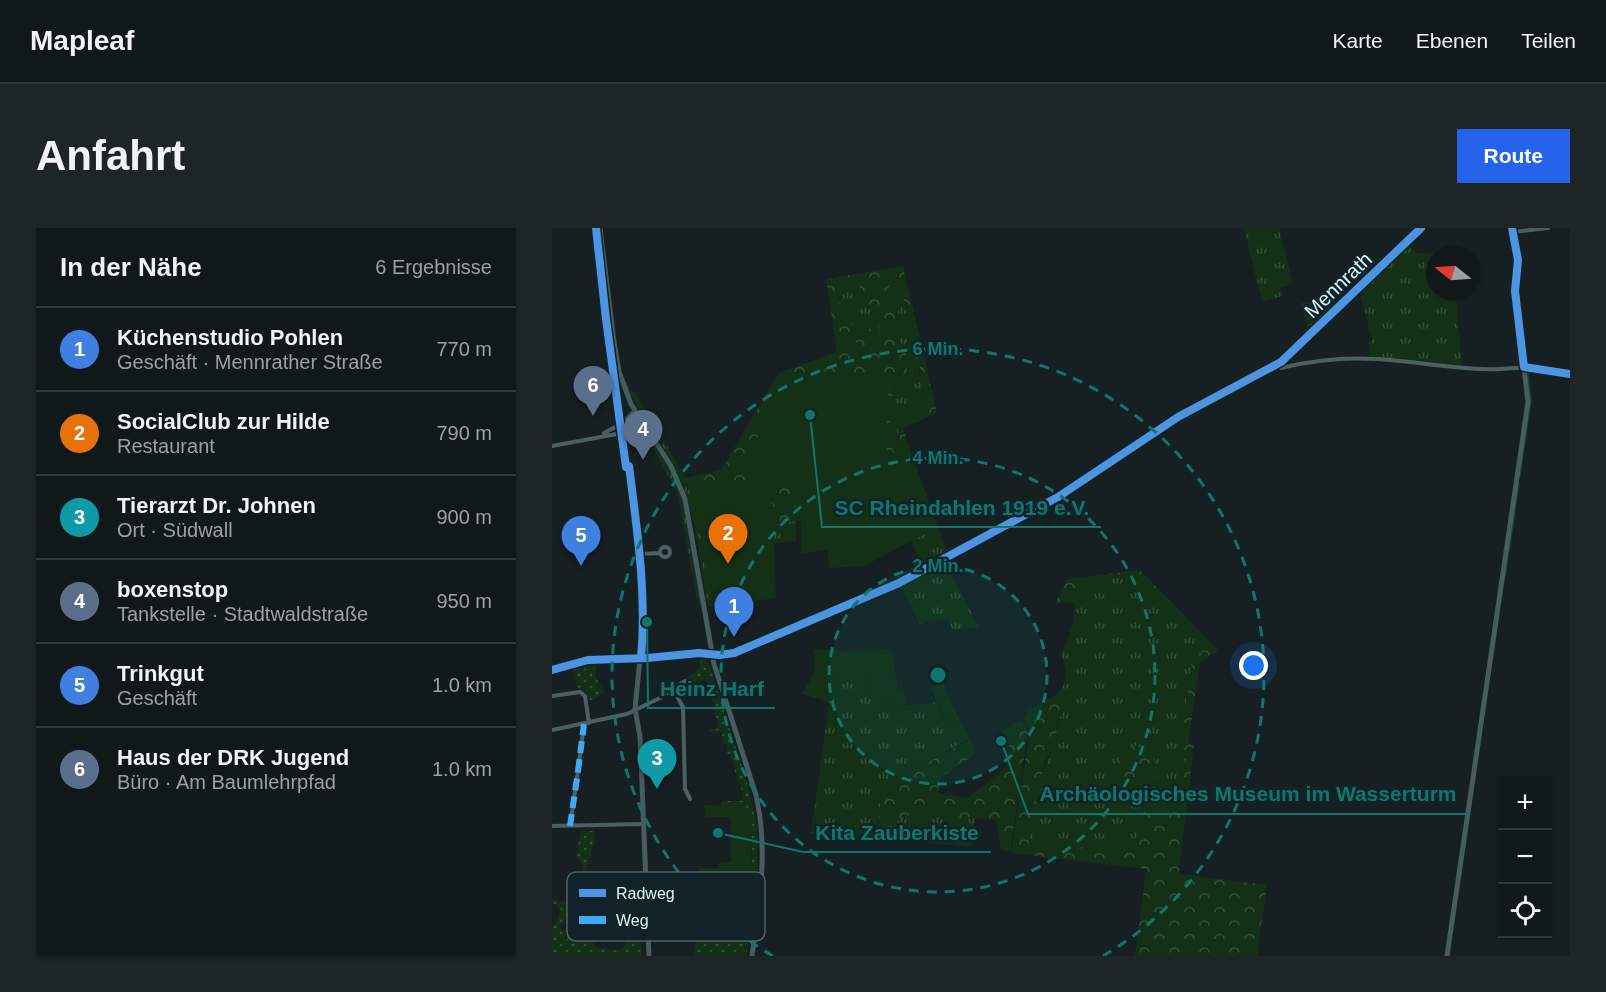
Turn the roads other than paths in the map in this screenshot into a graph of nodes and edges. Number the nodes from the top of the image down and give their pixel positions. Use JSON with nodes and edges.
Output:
{"nodes":[{"id":1,"x":600,"y":228,"type":"edge"},
{"id":2,"x":1422,"y":228,"type":"edge"},
{"id":3,"x":1548,"y":228,"type":"edge"},
{"id":4,"x":1512,"y":230,"type":"edge"},
{"id":5,"x":1277,"y":364,"type":"junction"},
{"id":6,"x":1524,"y":367,"type":"junction"},
{"id":7,"x":635,"y":411,"type":"junction"},
{"id":8,"x":639,"y":417,"type":"junction"},
{"id":9,"x":625,"y":422,"type":"junction"},
{"id":10,"x":601,"y":435,"type":"junction"},
{"id":11,"x":624,"y":435,"type":"junction"},
{"id":12,"x":552,"y":446,"type":"edge"},
{"id":13,"x":660,"y":553,"type":"dead end"},
{"id":14,"x":640,"y":554,"type":"junction"},
{"id":15,"x":712,"y":654,"type":"junction"},
{"id":16,"x":640,"y":658,"type":"junction"},
{"id":17,"x":552,"y":670,"type":"edge"},
{"id":18,"x":685,"y":681,"type":"dead end"},
{"id":19,"x":673,"y":689,"type":"junction"},
{"id":20,"x":552,"y":696,"type":"edge"},
{"id":21,"x":635,"y":709,"type":"junction"},
{"id":22,"x":589,"y":723,"type":"junction"},
{"id":23,"x":584,"y":724,"type":"junction"},
{"id":24,"x":552,"y":730,"type":"edge"},
{"id":25,"x":690,"y":799,"type":"dead end"},
{"id":26,"x":642,"y":824,"type":"junction"},
{"id":27,"x":552,"y":826,"type":"edge"},
{"id":28,"x":570,"y":826,"type":"junction"},
{"id":29,"x":645,"y":872,"type":"edge"},
{"id":30,"x":762,"y":872,"type":"edge"},
{"id":31,"x":648,"y":941,"type":"edge"},
{"id":32,"x":754,"y":941,"type":"edge"},
{"id":33,"x":649,"y":956,"type":"edge"},
{"id":34,"x":752,"y":956,"type":"edge"},
{"id":35,"x":1447,"y":956,"type":"edge"}],
"edges":[{"from":1,"to":7,"type":"main road"},
{"from":2,"to":5,"type":"main road","name":"Mennrath"},
{"from":3,"to":4,"type":"street"},
{"from":4,"to":6,"type":"main road"},
{"from":5,"to":6,"type":"street"},
{"from":5,"to":15,"type":"main road","name":"Mennrath"},
{"from":6,"to":35,"type":"main road"},
{"from":7,"to":8,"type":"main road"},
{"from":7,"to":9,"type":"main road"},
{"from":8,"to":11,"type":"main road"},
{"from":8,"to":15,"type":"main road"},
{"from":9,"to":10,"type":"street"},
{"from":9,"to":11,"type":"main road"},
{"from":10,"to":11,"type":"street"},
{"from":10,"to":12,"type":"street"},
{"from":11,"to":14,"type":"main road"},
{"from":13,"to":14,"type":"street"},
{"from":14,"to":16,"type":"main road"},
{"from":15,"to":16,"type":"main road","name":"Mennrath"},
{"from":15,"to":30,"type":"main road"},
{"from":16,"to":17,"type":"main road","name":"Mennrath"},
{"from":16,"to":21,"type":"main road"},
{"from":18,"to":19,"type":"street"},
{"from":19,"to":21,"type":"street"},
{"from":19,"to":25,"type":"street"},
{"from":20,"to":22,"type":"street"},
{"from":21,"to":22,"type":"street"},
{"from":21,"to":26,"type":"main road"},
{"from":22,"to":23,"type":"street"},
{"from":23,"to":24,"type":"street"},
{"from":23,"to":28,"type":"street"},
{"from":26,"to":28,"type":"street"},
{"from":26,"to":29,"type":"main road"},
{"from":27,"to":28,"type":"street"},
{"from":31,"to":33,"type":"main road"},
{"from":32,"to":34,"type":"main road"}]}
